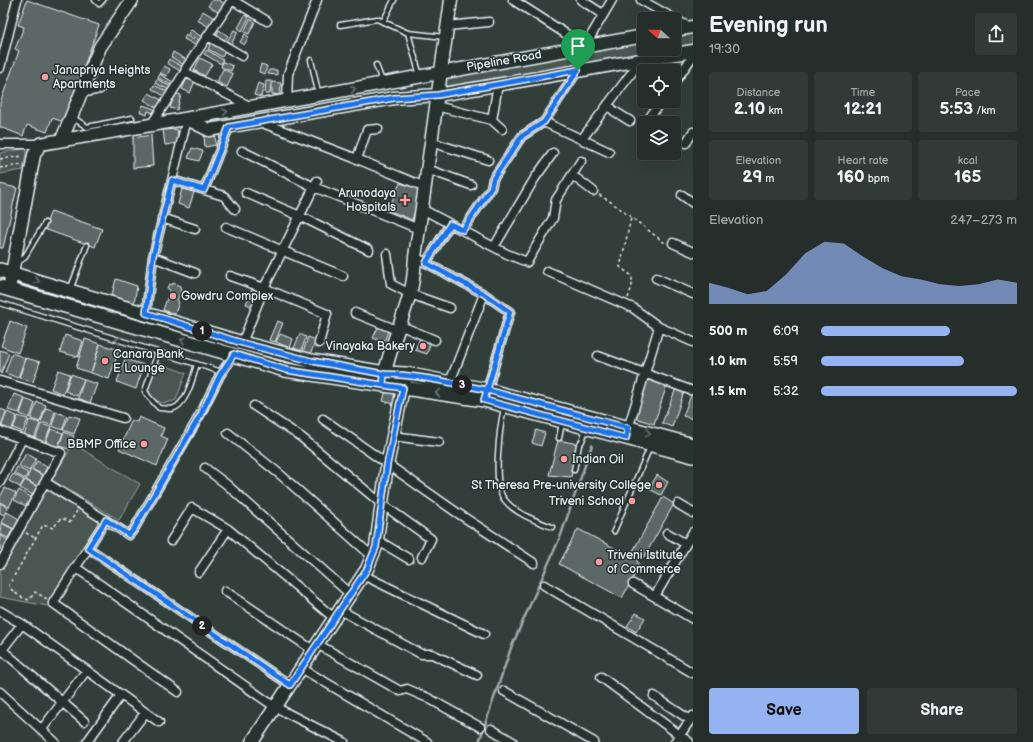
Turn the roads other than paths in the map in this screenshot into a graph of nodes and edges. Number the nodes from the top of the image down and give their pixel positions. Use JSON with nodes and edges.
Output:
{"nodes":[{"id":1,"x":17,"y":0,"type":"edge"},
{"id":2,"x":95,"y":0,"type":"edge"},
{"id":3,"x":103,"y":0,"type":"edge"},
{"id":4,"x":317,"y":0,"type":"edge"},
{"id":5,"x":394,"y":0,"type":"edge"},
{"id":6,"x":450,"y":0,"type":"edge"},
{"id":7,"x":513,"y":0,"type":"edge"},
{"id":8,"x":581,"y":0,"type":"edge"},
{"id":9,"x":612,"y":0,"type":"edge"},
{"id":10,"x":641,"y":0,"type":"edge"},
{"id":11,"x":128,"y":1,"type":"edge"},
{"id":12,"x":230,"y":1,"type":"edge"},
{"id":13,"x":603,"y":14,"type":"junction"},
{"id":14,"x":267,"y":21,"type":"dead end"},
{"id":15,"x":383,"y":22,"type":"junction"},
{"id":16,"x":489,"y":22,"type":"dead end"},
{"id":17,"x":340,"y":25,"type":"dead end"},
{"id":18,"x":692,"y":28,"type":"edge"},
{"id":19,"x":681,"y":30,"type":"edge"},
{"id":20,"x":446,"y":31,"type":"junction"},
{"id":21,"x":408,"y":33,"type":"junction"},
{"id":22,"x":208,"y":36,"type":"junction"},
{"id":23,"x":637,"y":37,"type":"edge"},
{"id":24,"x":637,"y":37,"type":"edge"},
{"id":25,"x":585,"y":46,"type":"junction"},
{"id":26,"x":693,"y":47,"type":"edge"},
{"id":27,"x":681,"y":49,"type":"edge"},
{"id":28,"x":242,"y":56,"type":"dead end"},
{"id":29,"x":642,"y":56,"type":"edge"},
{"id":30,"x":692,"y":58,"type":"edge"},
{"id":31,"x":642,"y":59,"type":"junction"},
{"id":32,"x":311,"y":60,"type":"dead end"},
{"id":33,"x":376,"y":65,"type":"dead end"},
{"id":34,"x":0,"y":68,"type":"edge"},
{"id":35,"x":578,"y":70,"type":"junction"},
{"id":36,"x":185,"y":72,"type":"junction"},
{"id":37,"x":441,"y":72,"type":"junction"},
{"id":38,"x":681,"y":73,"type":"edge"},
{"id":39,"x":420,"y":76,"type":"junction"},
{"id":40,"x":382,"y":83,"type":"junction"},
{"id":41,"x":498,"y":84,"type":"junction"},
{"id":42,"x":100,"y":89,"type":"dead end"},
{"id":43,"x":81,"y":93,"type":"junction"},
{"id":44,"x":319,"y":95,"type":"junction"},
{"id":45,"x":437,"y":100,"type":"junction"},
{"id":46,"x":287,"y":101,"type":"junction"},
{"id":47,"x":608,"y":104,"type":"junction"},
{"id":48,"x":252,"y":107,"type":"junction"},
{"id":49,"x":71,"y":117,"type":"junction"},
{"id":50,"x":132,"y":118,"type":"dead end"},
{"id":51,"x":187,"y":119,"type":"junction"},
{"id":52,"x":492,"y":120,"type":"junction"},
{"id":53,"x":630,"y":121,"type":"dead end"},
{"id":54,"x":258,"y":122,"type":"junction"},
{"id":55,"x":544,"y":122,"type":"junction"},
{"id":56,"x":151,"y":125,"type":"junction"},
{"id":57,"x":229,"y":127,"type":"junction"},
{"id":58,"x":502,"y":129,"type":"dead end"},
{"id":59,"x":378,"y":130,"type":"dead end"},
{"id":60,"x":693,"y":132,"type":"edge"},
{"id":61,"x":62,"y":139,"type":"junction"},
{"id":62,"x":582,"y":139,"type":"junction"},
{"id":63,"x":431,"y":142,"type":"junction"},
{"id":64,"x":686,"y":143,"type":"dead end"},
{"id":65,"x":0,"y":144,"type":"edge"},
{"id":66,"x":40,"y":144,"type":"junction"},
{"id":67,"x":242,"y":151,"type":"dead end"},
{"id":68,"x":609,"y":152,"type":"dead end"},
{"id":69,"x":553,"y":153,"type":"dead end"},
{"id":70,"x":357,"y":158,"type":"junction"},
{"id":71,"x":488,"y":160,"type":"dead end"},
{"id":72,"x":581,"y":161,"type":"dead end"},
{"id":73,"x":427,"y":169,"type":"junction"},
{"id":74,"x":572,"y":175,"type":"junction"},
{"id":75,"x":172,"y":180,"type":"junction"},
{"id":76,"x":316,"y":184,"type":"junction"},
{"id":77,"x":471,"y":185,"type":"dead end"},
{"id":78,"x":425,"y":187,"type":"junction"},
{"id":79,"x":204,"y":190,"type":"junction"},
{"id":80,"x":593,"y":192,"type":"road end"},
{"id":81,"x":246,"y":193,"type":"dead end"},
{"id":82,"x":682,"y":195,"type":"dead end"},
{"id":83,"x":693,"y":202,"type":"edge"},
{"id":84,"x":235,"y":209,"type":"dead end"},
{"id":85,"x":422,"y":209,"type":"junction"},
{"id":86,"x":300,"y":216,"type":"junction"},
{"id":87,"x":162,"y":218,"type":"junction"},
{"id":88,"x":45,"y":223,"type":"dead end"},
{"id":89,"x":450,"y":224,"type":"junction"},
{"id":90,"x":226,"y":227,"type":"dead end"},
{"id":91,"x":419,"y":228,"type":"junction"},
{"id":92,"x":195,"y":229,"type":"dead end"},
{"id":93,"x":463,"y":230,"type":"junction"},
{"id":94,"x":673,"y":243,"type":"road end"},
{"id":95,"x":87,"y":245,"type":"dead end"},
{"id":96,"x":494,"y":247,"type":"junction"},
{"id":97,"x":369,"y":250,"type":"dead end"},
{"id":98,"x":283,"y":251,"type":"junction"},
{"id":99,"x":693,"y":252,"type":"edge"},
{"id":100,"x":387,"y":254,"type":"dead end"},
{"id":101,"x":153,"y":256,"type":"junction"},
{"id":102,"x":415,"y":257,"type":"junction"},
{"id":103,"x":426,"y":263,"type":"junction"},
{"id":104,"x":8,"y":270,"type":"edge"},
{"id":105,"x":547,"y":271,"type":"dead end"},
{"id":106,"x":195,"y":273,"type":"dead end"},
{"id":107,"x":230,"y":276,"type":"dead end"},
{"id":108,"x":343,"y":276,"type":"dead end"},
{"id":109,"x":656,"y":278,"type":"dead end"},
{"id":110,"x":4,"y":288,"type":"edge"},
{"id":111,"x":264,"y":288,"type":"junction"},
{"id":112,"x":69,"y":290,"type":"junction"},
{"id":113,"x":410,"y":294,"type":"junction"},
{"id":114,"x":484,"y":294,"type":"junction"},
{"id":115,"x":693,"y":294,"type":"edge"},
{"id":116,"x":0,"y":303,"type":"edge"},
{"id":117,"x":450,"y":308,"type":"dead end"},
{"id":118,"x":146,"y":313,"type":"junction"},
{"id":119,"x":355,"y":313,"type":"dead end"},
{"id":120,"x":398,"y":327,"type":"junction"},
{"id":121,"x":660,"y":327,"type":"junction"},
{"id":122,"x":435,"y":340,"type":"dead end"},
{"id":123,"x":319,"y":342,"type":"dead end"},
{"id":124,"x":693,"y":342,"type":"edge"},
{"id":125,"x":242,"y":343,"type":"junction"},
{"id":126,"x":158,"y":352,"type":"junction"},
{"id":127,"x":234,"y":354,"type":"junction"},
{"id":128,"x":598,"y":356,"type":"dead end"},
{"id":129,"x":197,"y":364,"type":"junction"},
{"id":130,"x":222,"y":372,"type":"junction"},
{"id":131,"x":644,"y":372,"type":"junction"},
{"id":132,"x":406,"y":374,"type":"junction"},
{"id":133,"x":384,"y":379,"type":"junction"},
{"id":134,"x":0,"y":381,"type":"edge"},
{"id":135,"x":450,"y":382,"type":"junction"},
{"id":136,"x":403,"y":388,"type":"junction"},
{"id":137,"x":690,"y":390,"type":"dead end"},
{"id":138,"x":485,"y":395,"type":"junction"},
{"id":139,"x":505,"y":405,"type":"junction"},
{"id":140,"x":254,"y":406,"type":"dead end"},
{"id":141,"x":124,"y":418,"type":"dead end"},
{"id":142,"x":323,"y":419,"type":"dead end"},
{"id":143,"x":562,"y":421,"type":"junction"},
{"id":144,"x":586,"y":427,"type":"junction"},
{"id":145,"x":0,"y":431,"type":"edge"},
{"id":146,"x":228,"y":433,"type":"dead end"},
{"id":147,"x":627,"y":433,"type":"junction"},
{"id":148,"x":393,"y":436,"type":"junction"},
{"id":149,"x":559,"y":438,"type":"dead end"},
{"id":150,"x":22,"y":439,"type":"junction"},
{"id":151,"x":439,"y":442,"type":"dead end"},
{"id":152,"x":651,"y":444,"type":"junction"},
{"id":153,"x":693,"y":446,"type":"edge"},
{"id":154,"x":693,"y":456,"type":"edge"},
{"id":155,"x":387,"y":465,"type":"junction"},
{"id":156,"x":205,"y":468,"type":"dead end"},
{"id":157,"x":574,"y":470,"type":"dead end"},
{"id":158,"x":0,"y":482,"type":"edge"},
{"id":159,"x":45,"y":482,"type":"junction"},
{"id":160,"x":382,"y":504,"type":"junction"},
{"id":161,"x":678,"y":504,"type":"dead end"},
{"id":162,"x":693,"y":512,"type":"edge"},
{"id":163,"x":106,"y":520,"type":"junction"},
{"id":164,"x":552,"y":527,"type":"dead end"},
{"id":165,"x":228,"y":529,"type":"junction"},
{"id":166,"x":614,"y":531,"type":"dead end"},
{"id":167,"x":693,"y":532,"type":"edge"},
{"id":168,"x":667,"y":533,"type":"dead end"},
{"id":169,"x":376,"y":540,"type":"junction"},
{"id":170,"x":171,"y":541,"type":"dead end"},
{"id":171,"x":686,"y":544,"type":"junction"},
{"id":172,"x":88,"y":548,"type":"junction"},
{"id":173,"x":372,"y":556,"type":"junction"},
{"id":174,"x":422,"y":557,"type":"dead end"},
{"id":175,"x":409,"y":559,"type":"dead end"},
{"id":176,"x":534,"y":563,"type":"dead end"},
{"id":177,"x":0,"y":564,"type":"edge"},
{"id":178,"x":75,"y":567,"type":"junction"},
{"id":179,"x":199,"y":572,"type":"dead end"},
{"id":180,"x":363,"y":575,"type":"junction"},
{"id":181,"x":633,"y":584,"type":"dead end"},
{"id":182,"x":544,"y":585,"type":"dead end"},
{"id":183,"x":225,"y":591,"type":"dead end"},
{"id":184,"x":350,"y":594,"type":"junction"},
{"id":185,"x":655,"y":596,"type":"junction"},
{"id":186,"x":0,"y":610,"type":"edge"},
{"id":187,"x":337,"y":614,"type":"junction"},
{"id":188,"x":693,"y":619,"type":"edge"},
{"id":189,"x":22,"y":624,"type":"junction"},
{"id":190,"x":484,"y":634,"type":"dead end"},
{"id":191,"x":315,"y":647,"type":"junction"},
{"id":192,"x":302,"y":668,"type":"junction"},
{"id":193,"x":86,"y":671,"type":"junction"},
{"id":194,"x":693,"y":672,"type":"edge"},
{"id":195,"x":477,"y":675,"type":"dead end"},
{"id":196,"x":601,"y":677,"type":"dead end"},
{"id":197,"x":290,"y":685,"type":"junction"},
{"id":198,"x":504,"y":691,"type":"dead end"},
{"id":199,"x":0,"y":692,"type":"edge"},
{"id":200,"x":178,"y":692,"type":"dead end"},
{"id":201,"x":121,"y":695,"type":"junction"},
{"id":202,"x":654,"y":696,"type":"dead end"},
{"id":203,"x":62,"y":703,"type":"junction"},
{"id":204,"x":275,"y":707,"type":"junction"},
{"id":205,"x":145,"y":713,"type":"junction"},
{"id":206,"x":692,"y":718,"type":"edge"},
{"id":207,"x":84,"y":721,"type":"dead end"},
{"id":208,"x":159,"y":722,"type":"dead end"},
{"id":209,"x":480,"y":727,"type":"dead end"},
{"id":210,"x":42,"y":729,"type":"junction"},
{"id":211,"x":491,"y":729,"type":"dead end"},
{"id":212,"x":677,"y":738,"type":"edge"},
{"id":213,"x":254,"y":741,"type":"edge"},
{"id":214,"x":55,"y":742,"type":"edge"},
{"id":215,"x":88,"y":742,"type":"edge"},
{"id":216,"x":123,"y":742,"type":"edge"},
{"id":217,"x":344,"y":742,"type":"edge"},
{"id":218,"x":427,"y":742,"type":"edge"},
{"id":219,"x":513,"y":742,"type":"edge"},
{"id":220,"x":594,"y":742,"type":"edge"},
{"id":221,"x":688,"y":742,"type":"edge"}],
"edges":[{"from":1,"to":34,"type":"street"},
{"from":2,"to":3,"type":"lane"},
{"from":4,"to":46,"type":"street"},
{"from":5,"to":15,"type":"lane"},
{"from":6,"to":20,"type":"main road"},
{"from":7,"to":25,"type":"street"},
{"from":8,"to":13,"type":"street"},
{"from":9,"to":13,"type":"street"},
{"from":10,"to":18,"type":"street"},
{"from":11,"to":43,"type":"main road"},
{"from":12,"to":14,"type":"street"},
{"from":12,"to":22,"type":"street"},
{"from":13,"to":25,"type":"street"},
{"from":15,"to":17,"type":"lane"},
{"from":15,"to":21,"type":"lane"},
{"from":16,"to":20,"type":"street"},
{"from":18,"to":19,"type":"main road"},
{"from":20,"to":21,"type":"lane"},
{"from":20,"to":37,"type":"main road"},
{"from":21,"to":39,"type":"lane"},
{"from":22,"to":28,"type":"street"},
{"from":22,"to":36,"type":"street"},
{"from":23,"to":25,"type":"main road","name":"Pipeline Road"},
{"from":24,"to":29,"type":"street"},
{"from":25,"to":37,"type":"main road","name":"Pipeline Road"},
{"from":26,"to":27,"type":"street"},
{"from":30,"to":31,"type":"main road","name":"Pipeline Road"},
{"from":30,"to":38,"type":"street"},
{"from":31,"to":35,"type":"main road","name":"Pipeline Road"},
{"from":31,"to":47,"type":"street"},
{"from":32,"to":44,"type":"lane"},
{"from":33,"to":40,"type":"lane"},
{"from":35,"to":41,"type":"main road","name":"Pipeline Road"},
{"from":35,"to":55,"type":"street"},
{"from":36,"to":48,"type":"street"},
{"from":36,"to":56,"type":"street"},
{"from":37,"to":39,"type":"main road","name":"Pipeline Road"},
{"from":37,"to":45,"type":"main road"},
{"from":39,"to":40,"type":"main road","name":"Pipeline Road"},
{"from":44,"to":40,"type":"main road","name":"Pipeline Road","one_way":true},
{"from":41,"to":45,"type":"main road","name":"Pipeline Road"},
{"from":41,"to":52,"type":"street"},
{"from":42,"to":43,"type":"street"},
{"from":43,"to":49,"type":"main road"},
{"from":44,"to":46,"type":"main road","name":"Pipeline Road"},
{"from":45,"to":52,"type":"street"},
{"from":45,"to":54,"type":"main road","name":"Pipeline Road"},
{"from":45,"to":63,"type":"main road"},
{"from":46,"to":48,"type":"main road","name":"Pipeline Road"},
{"from":47,"to":53,"type":"street"},
{"from":47,"to":62,"type":"street"},
{"from":51,"to":48,"type":"main road","name":"Pipeline Road","one_way":true},
{"from":49,"to":50,"type":"lane"},
{"from":49,"to":61,"type":"main road"},
{"from":51,"to":56,"type":"main road","name":"Pipeline Road"},
{"from":51,"to":57,"type":"main road","name":"Pipeline Road"},
{"from":51,"to":75,"type":"street"},
{"from":52,"to":58,"type":"street"},
{"from":54,"to":57,"type":"main road","name":"Pipeline Road"},
{"from":54,"to":70,"type":"street"},
{"from":55,"to":62,"type":"street"},
{"from":55,"to":93,"type":"street"},
{"from":56,"to":61,"type":"main road","name":"Pipeline Road"},
{"from":57,"to":79,"type":"street"},
{"from":59,"to":70,"type":"street"},
{"from":60,"to":64,"type":"street"},
{"from":61,"to":66,"type":"main road","name":"Pipeline Road"},
{"from":62,"to":68,"type":"street"},
{"from":63,"to":71,"type":"street"},
{"from":63,"to":73,"type":"main road"},
{"from":65,"to":66,"type":"street"},
{"from":66,"to":104,"type":"main road"},
{"from":67,"to":76,"type":"street"},
{"from":69,"to":96,"type":"street"},
{"from":70,"to":78,"type":"street"},
{"from":72,"to":74,"type":"street"},
{"from":73,"to":77,"type":"street"},
{"from":73,"to":78,"type":"main road"},
{"from":74,"to":80,"type":"street"},
{"from":74,"to":96,"type":"street"},
{"from":75,"to":79,"type":"street"},
{"from":75,"to":87,"type":"street"},
{"from":76,"to":86,"type":"street"},
{"from":76,"to":91,"type":"street"},
{"from":78,"to":85,"type":"main road"},
{"from":79,"to":84,"type":"street"},
{"from":81,"to":86,"type":"street"},
{"from":82,"to":83,"type":"street"},
{"from":85,"to":89,"type":"street"},
{"from":85,"to":91,"type":"main road"},
{"from":86,"to":97,"type":"street"},
{"from":86,"to":98,"type":"street"},
{"from":87,"to":92,"type":"street"},
{"from":87,"to":101,"type":"street"},
{"from":88,"to":104,"type":"lane"},
{"from":89,"to":93,"type":"street"},
{"from":89,"to":103,"type":"street"},
{"from":90,"to":98,"type":"street"},
{"from":91,"to":102,"type":"main road"},
{"from":93,"to":96,"type":"street"},
{"from":94,"to":99,"type":"street"},
{"from":95,"to":112,"type":"lane"},
{"from":98,"to":108,"type":"street"},
{"from":98,"to":111,"type":"street"},
{"from":100,"to":113,"type":"street"},
{"from":101,"to":106,"type":"street"},
{"from":101,"to":118,"type":"street"},
{"from":102,"to":103,"type":"street"},
{"from":102,"to":113,"type":"main road"},
{"from":103,"to":114,"type":"street"},
{"from":104,"to":110,"type":"main road"},
{"from":104,"to":112,"type":"main road","one_way":true},
{"from":105,"to":121,"type":"street"},
{"from":107,"to":111,"type":"street"},
{"from":109,"to":115,"type":"street"},
{"from":127,"to":110,"type":"main road","one_way":true},
{"from":111,"to":123,"type":"street"},
{"from":111,"to":125,"type":"street"},
{"from":112,"to":118,"type":"main road"},
{"from":113,"to":117,"type":"street"},
{"from":113,"to":120,"type":"main road"},
{"from":114,"to":135,"type":"street"},
{"from":114,"to":138,"type":"street"},
{"from":126,"to":116,"type":"lane","one_way":true},
{"from":118,"to":125,"type":"main road"},
{"from":119,"to":120,"type":"street"},
{"from":120,"to":122,"type":"street"},
{"from":120,"to":133,"type":"main road"},
{"from":121,"to":124,"type":"street"},
{"from":121,"to":131,"type":"street"},
{"from":125,"to":133,"type":"main road"},
{"from":126,"to":129,"type":"lane"},
{"from":126,"to":129,"type":"lane"},
{"from":127,"to":130,"type":"street"},
{"from":127,"to":133,"type":"main road"},
{"from":128,"to":131,"type":"street"},
{"from":129,"to":130,"type":"lane"},
{"from":130,"to":163,"type":"street"},
{"from":131,"to":137,"type":"street"},
{"from":131,"to":147,"type":"street"},
{"from":132,"to":133,"type":"main road"},
{"from":132,"to":135,"type":"main road"},
{"from":132,"to":136,"type":"main road"},
{"from":133,"to":136,"type":"main road"},
{"from":134,"to":141,"type":"street"},
{"from":135,"to":138,"type":"main road"},
{"from":138,"to":136,"type":"main road","one_way":true},
{"from":136,"to":148,"type":"main road"},
{"from":138,"to":139,"type":"main road"},
{"from":138,"to":147,"type":"main road"},
{"from":139,"to":143,"type":"main road"},
{"from":139,"to":164,"type":"lane"},
{"from":140,"to":160,"type":"street"},
{"from":142,"to":155,"type":"street"},
{"from":143,"to":144,"type":"main road"},
{"from":143,"to":149,"type":"lane"},
{"from":144,"to":147,"type":"main road"},
{"from":144,"to":157,"type":"lane"},
{"from":145,"to":150,"type":"street"},
{"from":146,"to":173,"type":"street"},
{"from":147,"to":152,"type":"main road"},
{"from":147,"to":153,"type":"main road","one_way":true},
{"from":148,"to":151,"type":"street"},
{"from":148,"to":155,"type":"main road"},
{"from":150,"to":158,"type":"street"},
{"from":150,"to":159,"type":"street"},
{"from":152,"to":154,"type":"main road"},
{"from":152,"to":166,"type":"lane"},
{"from":155,"to":160,"type":"main road"},
{"from":155,"to":176,"type":"street"},
{"from":156,"to":184,"type":"street"},
{"from":159,"to":163,"type":"street"},
{"from":159,"to":177,"type":"street"},
{"from":160,"to":169,"type":"main road"},
{"from":160,"to":174,"type":"street"},
{"from":161,"to":162,"type":"street"},
{"from":163,"to":172,"type":"street"},
{"from":165,"to":170,"type":"street"},
{"from":165,"to":179,"type":"street"},
{"from":165,"to":187,"type":"street"},
{"from":167,"to":171,"type":"street"},
{"from":168,"to":171,"type":"street"},
{"from":169,"to":173,"type":"main road"},
{"from":169,"to":175,"type":"street"},
{"from":171,"to":185,"type":"street"},
{"from":172,"to":178,"type":"street"},
{"from":172,"to":197,"type":"street"},
{"from":173,"to":180,"type":"main road"},
{"from":178,"to":200,"type":"street"},
{"from":178,"to":204,"type":"street"},
{"from":180,"to":184,"type":"main road"},
{"from":180,"to":190,"type":"street"},
{"from":181,"to":185,"type":"street"},
{"from":182,"to":194,"type":"street"},
{"from":183,"to":191,"type":"street"},
{"from":184,"to":187,"type":"main road"},
{"from":185,"to":188,"type":"street"},
{"from":186,"to":189,"type":"street"},
{"from":187,"to":191,"type":"main road"},
{"from":187,"to":195,"type":"street"},
{"from":189,"to":193,"type":"street"},
{"from":189,"to":203,"type":"street"},
{"from":191,"to":192,"type":"main road"},
{"from":191,"to":209,"type":"street"},
{"from":192,"to":197,"type":"main road"},
{"from":192,"to":218,"type":"street"},
{"from":193,"to":201,"type":"street"},
{"from":193,"to":203,"type":"street"},
{"from":196,"to":212,"type":"street"},
{"from":197,"to":204,"type":"main road"},
{"from":198,"to":220,"type":"street"},
{"from":199,"to":210,"type":"street"},
{"from":201,"to":205,"type":"street"},
{"from":201,"to":215,"type":"street"},
{"from":202,"to":206,"type":"street"},
{"from":203,"to":207,"type":"street"},
{"from":203,"to":210,"type":"street"},
{"from":204,"to":213,"type":"main road"},
{"from":204,"to":217,"type":"street"},
{"from":205,"to":208,"type":"street"},
{"from":205,"to":216,"type":"street"},
{"from":206,"to":212,"type":"street"},
{"from":210,"to":214,"type":"street"},
{"from":211,"to":219,"type":"street"},
{"from":212,"to":221,"type":"street"}]}
